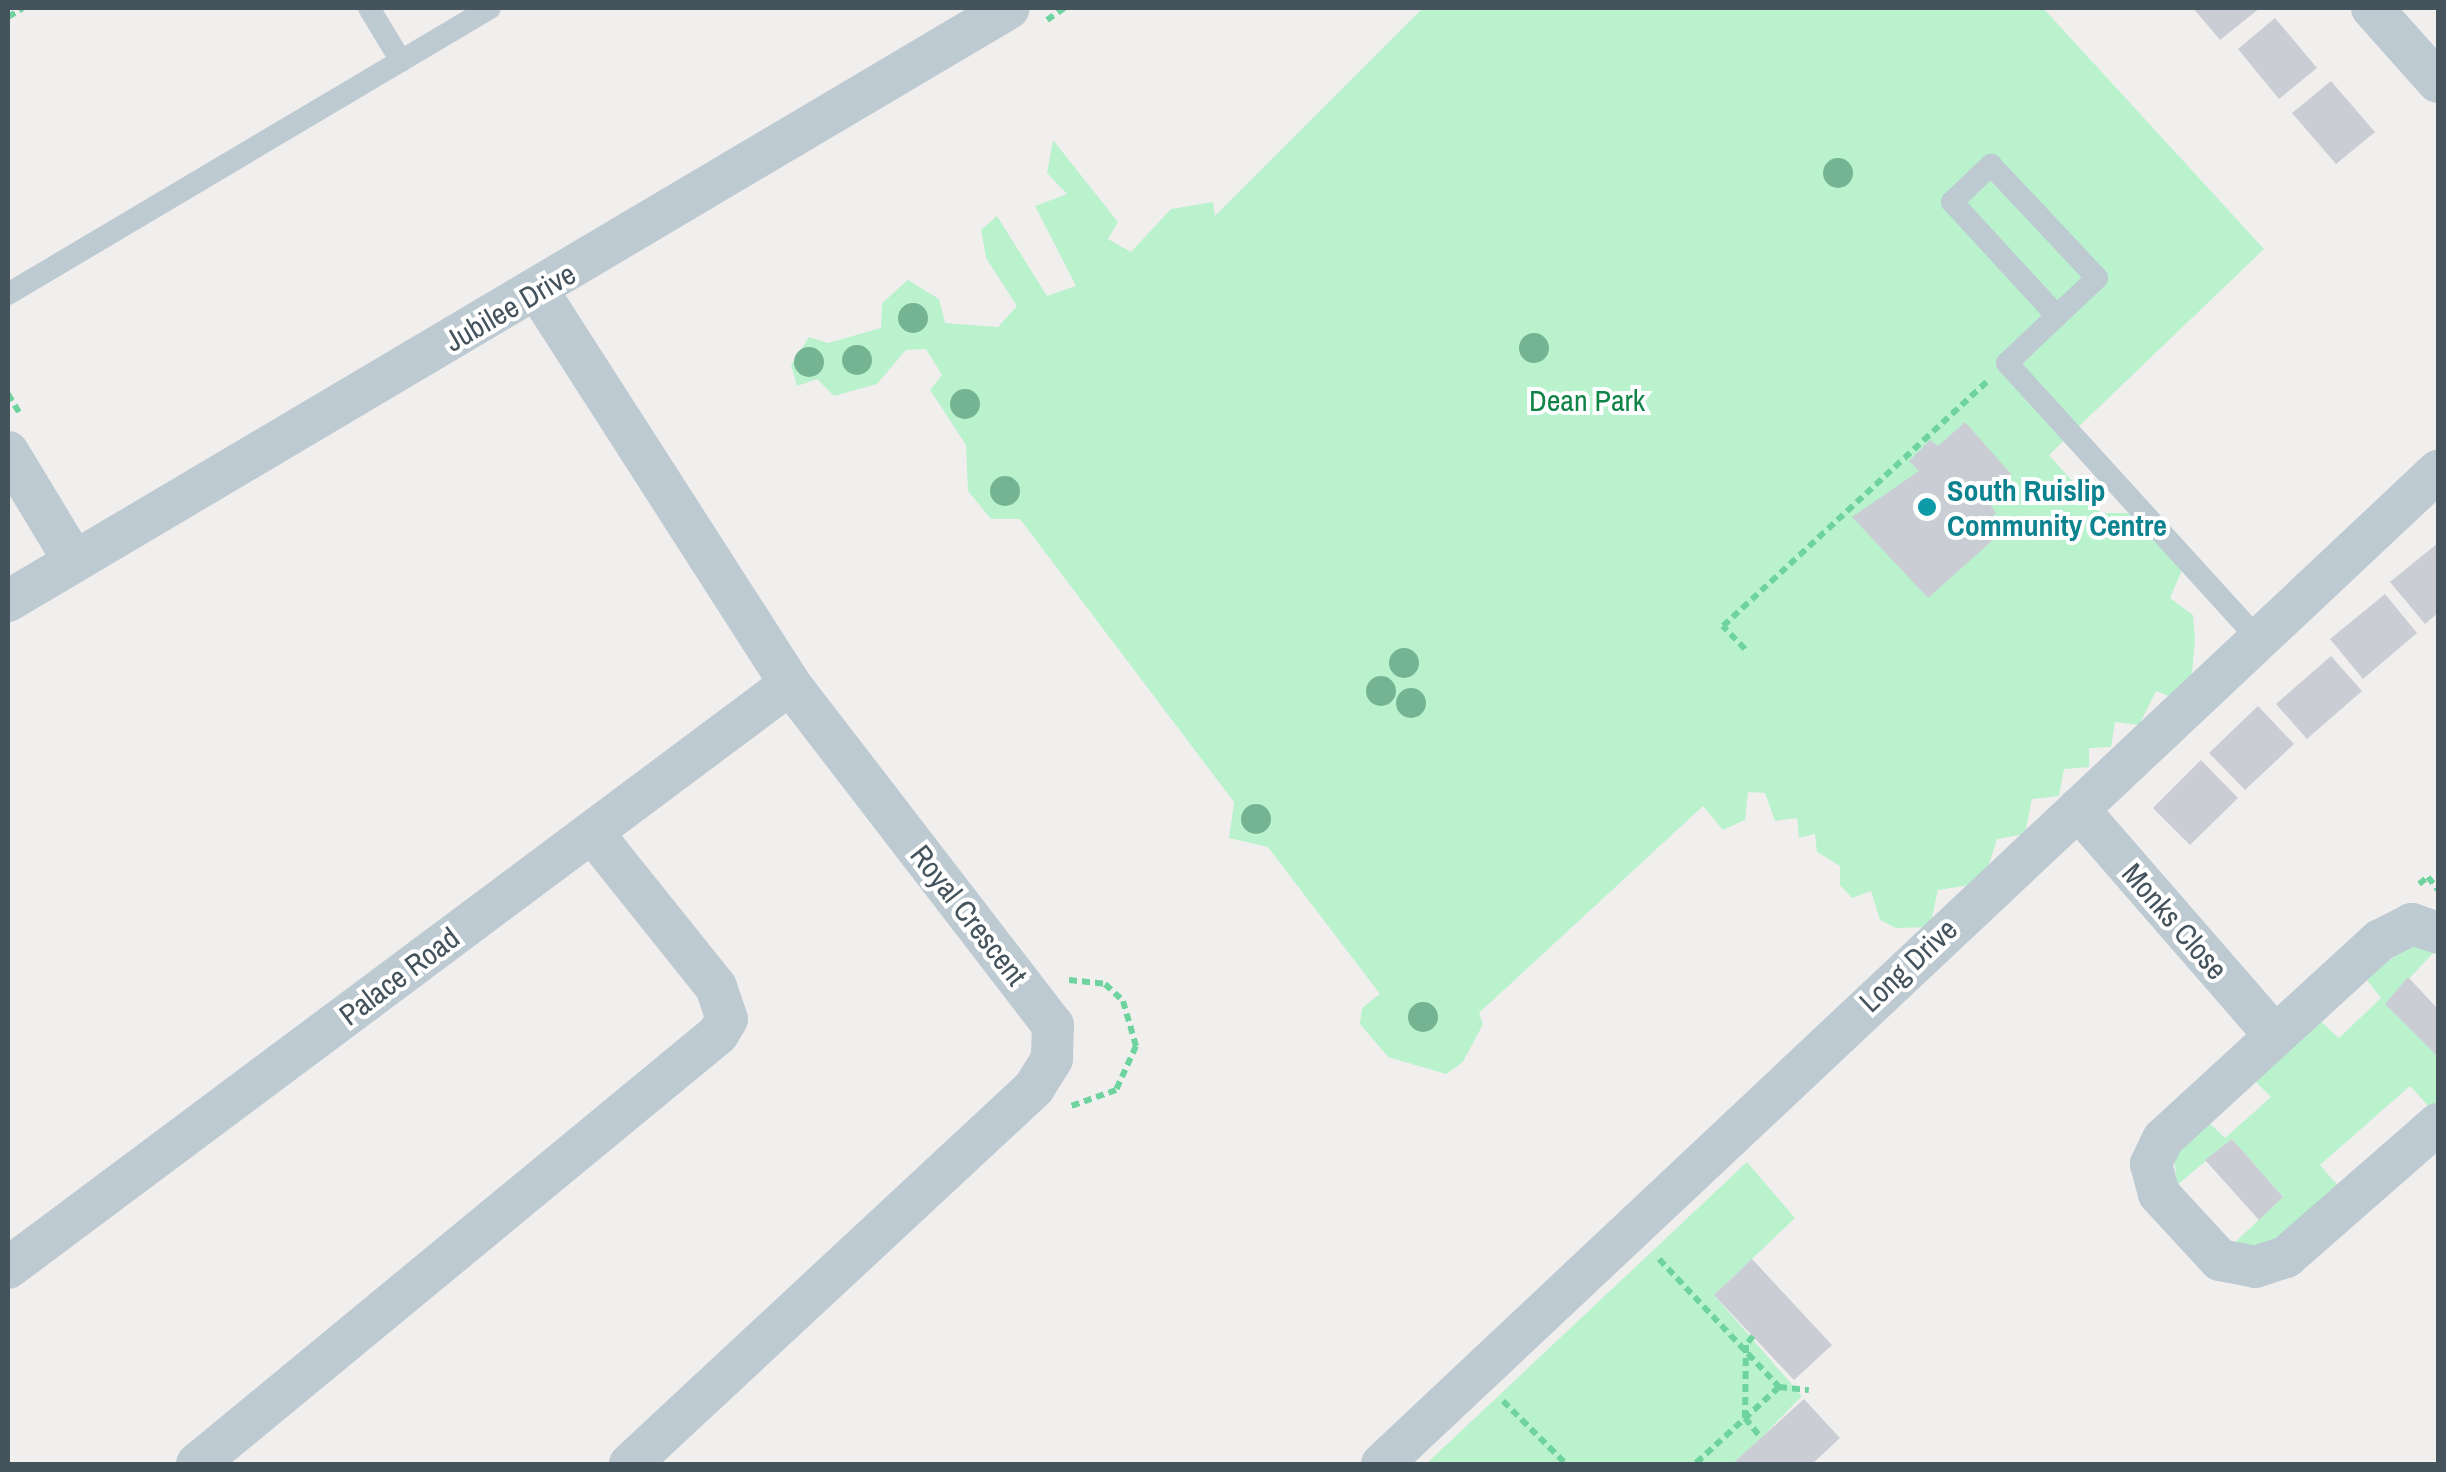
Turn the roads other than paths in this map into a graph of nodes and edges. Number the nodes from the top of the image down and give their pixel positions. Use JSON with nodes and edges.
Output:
{"nodes":[{"id":1,"x":369,"y":8,"type":"edge"},
{"id":2,"x":490,"y":8,"type":"edge"},
{"id":3,"x":1009,"y":8,"type":"edge"},
{"id":4,"x":2372,"y":8,"type":"edge"},
{"id":5,"x":401,"y":61,"type":"junction"},
{"id":6,"x":2438,"y":82,"type":"edge"},
{"id":7,"x":538,"y":291,"type":"junction"},
{"id":8,"x":8,"y":294,"type":"edge"},
{"id":9,"x":2057,"y":316,"type":"junction"},
{"id":10,"x":8,"y":452,"type":"edge"},
{"id":11,"x":2438,"y":471,"type":"edge"},
{"id":12,"x":74,"y":561,"type":"junction"},
{"id":13,"x":8,"y":601,"type":"edge"},
{"id":14,"x":2257,"y":638,"type":"junction"},
{"id":15,"x":790,"y":684,"type":"junction"},
{"id":16,"x":2078,"y":809,"type":"junction"},
{"id":17,"x":592,"y":832,"type":"junction"},
{"id":18,"x":2438,"y":933,"type":"edge"},
{"id":19,"x":2273,"y":1032,"type":"junction"},
{"id":20,"x":2438,"y":1124,"type":"edge"},
{"id":21,"x":8,"y":1268,"type":"edge"},
{"id":22,"x":196,"y":1464,"type":"edge"},
{"id":23,"x":630,"y":1464,"type":"edge"},
{"id":24,"x":1382,"y":1464,"type":"edge"}],
"edges":[{"from":1,"to":5,"type":"lane"},
{"from":2,"to":5,"type":"lane"},
{"from":3,"to":7,"type":"street","name":"Jubilee Drive"},
{"from":4,"to":6,"type":"street"},
{"from":5,"to":8,"type":"lane"},
{"from":7,"to":12,"type":"street","name":"Jubilee Drive"},
{"from":7,"to":15,"type":"street","name":"Royal Crescent"},
{"from":9,"to":9,"type":"lane"},
{"from":9,"to":14,"type":"lane"},
{"from":10,"to":12,"type":"street"},
{"from":11,"to":14,"type":"street","name":"Long Drive"},
{"from":12,"to":13,"type":"street","name":"Jubilee Drive"},
{"from":14,"to":16,"type":"street","name":"Long Drive"},
{"from":15,"to":17,"type":"street","name":"Palace Road"},
{"from":15,"to":23,"type":"street","name":"Royal Crescent"},
{"from":16,"to":19,"type":"street","name":"Monks Close"},
{"from":16,"to":24,"type":"street","name":"Long Drive"},
{"from":17,"to":21,"type":"street","name":"Palace Road"},
{"from":17,"to":22,"type":"street"},
{"from":18,"to":19,"type":"street"},
{"from":19,"to":20,"type":"street"}]}
